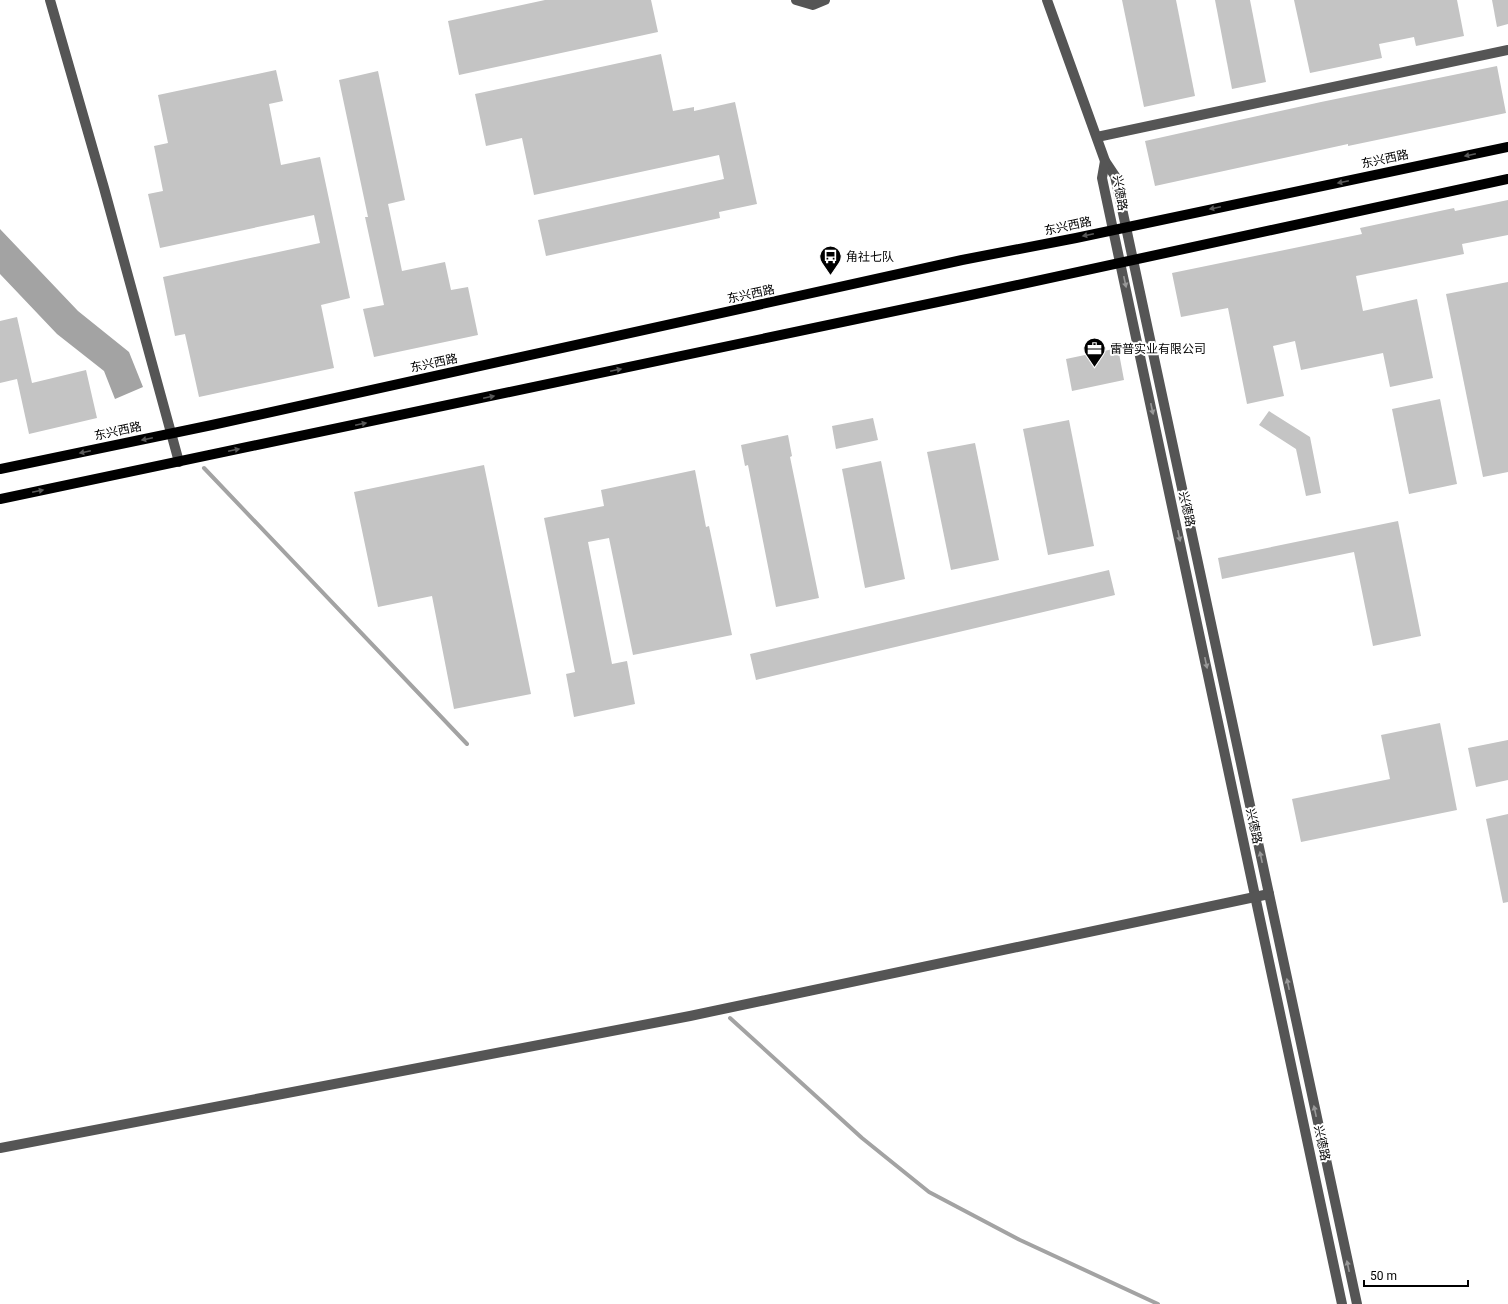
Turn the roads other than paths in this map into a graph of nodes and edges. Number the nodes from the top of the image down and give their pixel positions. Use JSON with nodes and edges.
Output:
{"nodes":[{"id":1,"x":50,"y":0,"type":"edge"},
{"id":2,"x":796,"y":0,"type":"edge"},
{"id":3,"x":826,"y":0,"type":"edge"},
{"id":4,"x":1046,"y":0,"type":"edge"},
{"id":5,"x":1508,"y":50,"type":"edge"},
{"id":6,"x":1097,"y":137,"type":"junction"},
{"id":7,"x":1508,"y":146,"type":"edge"},
{"id":8,"x":1105,"y":161,"type":"junction"},
{"id":9,"x":1508,"y":179,"type":"edge"},
{"id":10,"x":1126,"y":227,"type":"junction"},
{"id":11,"x":1114,"y":230,"type":"junction"},
{"id":12,"x":1133,"y":260,"type":"junction"},
{"id":13,"x":1120,"y":262,"type":"junction"},
{"id":14,"x":171,"y":434,"type":"junction"},
{"id":15,"x":179,"y":462,"type":"junction"},
{"id":16,"x":0,"y":469,"type":"edge"},
{"id":17,"x":0,"y":499,"type":"edge"},
{"id":18,"x":1269,"y":894,"type":"junction"},
{"id":19,"x":1256,"y":896,"type":"junction"},
{"id":20,"x":0,"y":1148,"type":"edge"},
{"id":21,"x":1342,"y":1304,"type":"edge"},
{"id":22,"x":1357,"y":1304,"type":"edge"}],
"edges":[{"from":1,"to":14,"type":"street"},
{"from":2,"to":3,"type":"street"},
{"from":4,"to":6,"type":"street"},
{"from":5,"to":6,"type":"street"},
{"from":6,"to":8,"type":"street"},
{"from":7,"to":10,"type":"main road","name":"东兴西路","one_way":true},
{"from":8,"to":10,"type":"street","name":"兴德路"},
{"from":8,"to":11,"type":"street","name":"兴德路"},
{"from":9,"to":12,"type":"main road"},
{"from":10,"to":11,"type":"main road","name":"东兴西路"},
{"from":10,"to":12,"type":"street","name":"兴德路"},
{"from":11,"to":13,"type":"street","name":"兴德路"},
{"from":11,"to":14,"type":"main road","name":"东兴西路","one_way":true},
{"from":12,"to":13,"type":"main road"},
{"from":18,"to":12,"type":"street","name":"兴德路","one_way":true},
{"from":15,"to":13,"type":"main road","one_way":true},
{"from":13,"to":19,"type":"street","name":"兴德路","one_way":true},
{"from":14,"to":15,"type":"street"},
{"from":14,"to":16,"type":"main road","name":"东兴西路","one_way":true},
{"from":17,"to":15,"type":"main road","one_way":true},
{"from":18,"to":19,"type":"street"},
{"from":22,"to":18,"type":"street","name":"兴德路","one_way":true},
{"from":19,"to":20,"type":"street"},
{"from":19,"to":21,"type":"street","name":"兴德路"}]}
